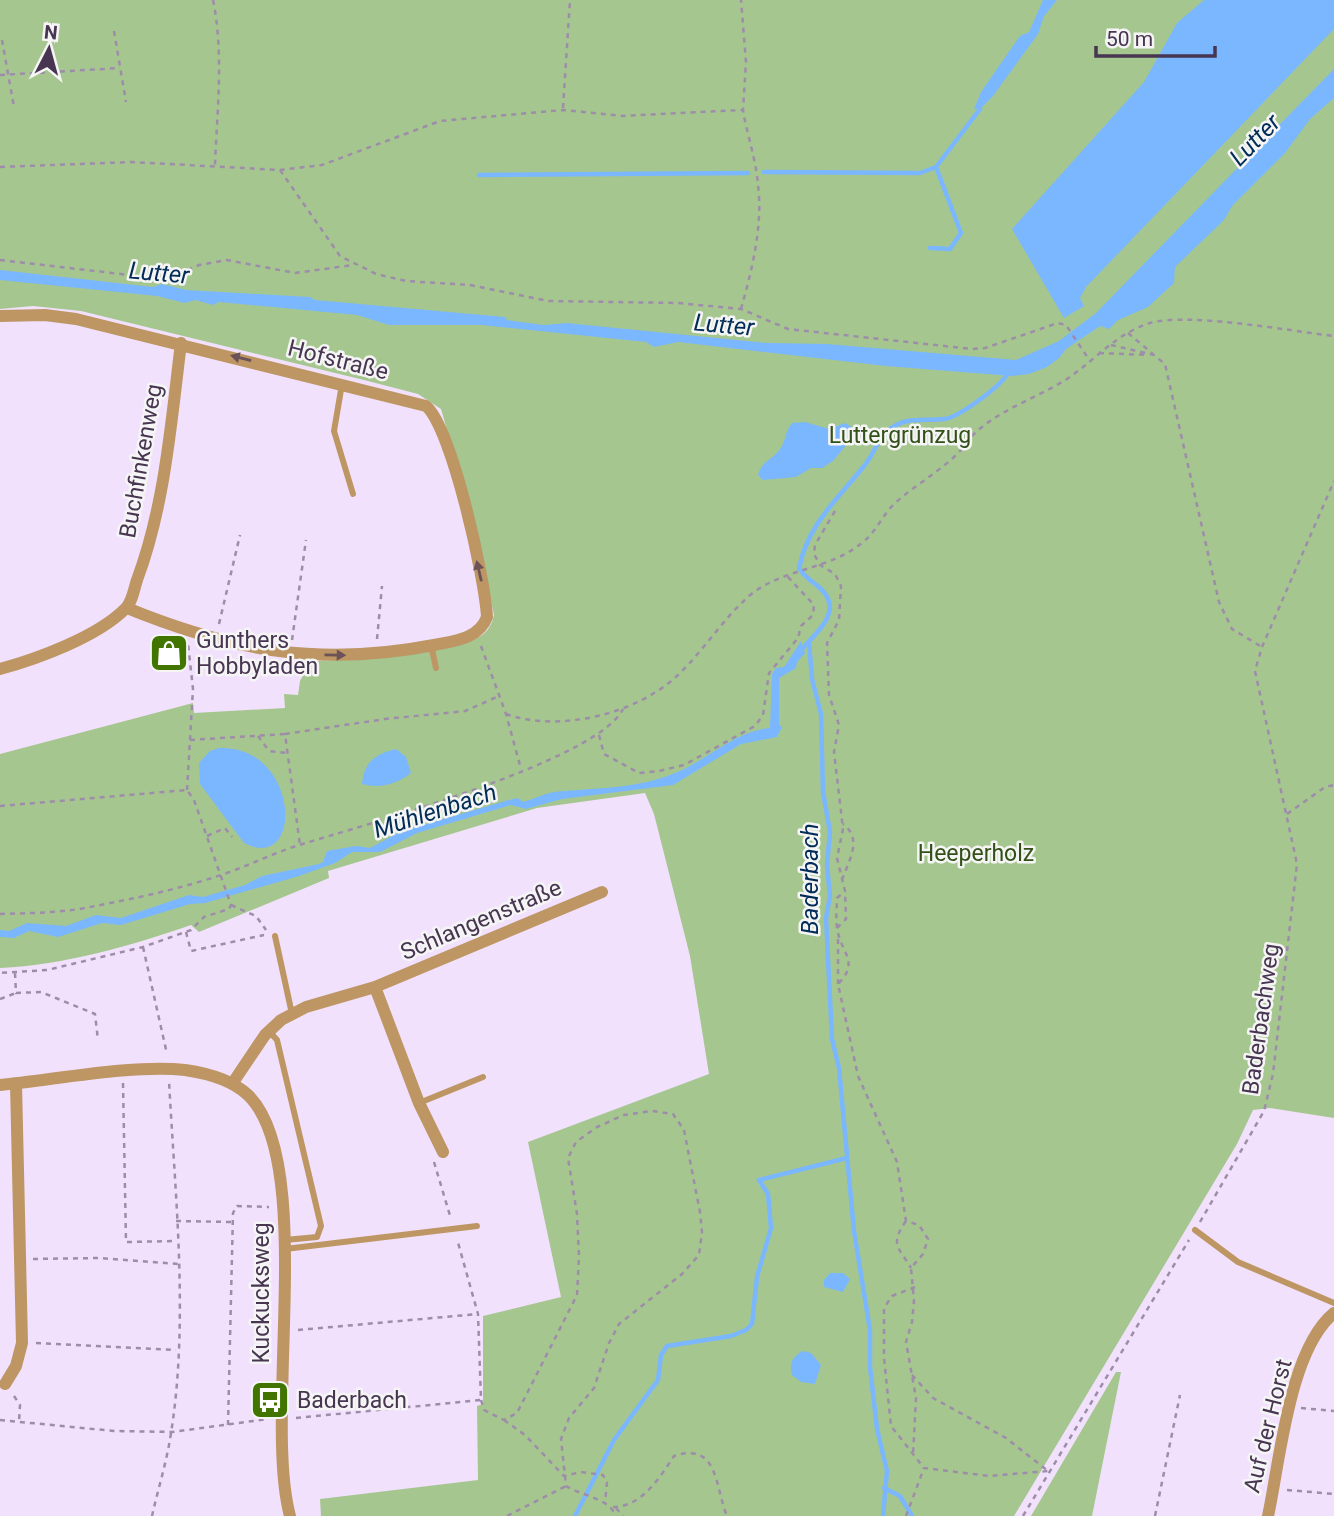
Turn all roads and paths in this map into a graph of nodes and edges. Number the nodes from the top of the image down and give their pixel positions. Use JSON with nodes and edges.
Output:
{"nodes":[{"id":1,"x":213,"y":0,"type":"edge"},
{"id":2,"x":570,"y":0,"type":"edge"},
{"id":3,"x":741,"y":0,"type":"edge"},
{"id":4,"x":114,"y":31,"type":"dead end"},
{"id":5,"x":2,"y":40,"type":"dead end"},
{"id":6,"x":120,"y":68,"type":"junction"},
{"id":7,"x":8,"y":74,"type":"junction"},
{"id":8,"x":0,"y":75,"type":"edge"},
{"id":9,"x":126,"y":102,"type":"dead end"},
{"id":10,"x":14,"y":107,"type":"dead end"},
{"id":11,"x":563,"y":110,"type":"junction"},
{"id":12,"x":743,"y":110,"type":"junction"},
{"id":13,"x":215,"y":165,"type":"junction"},
{"id":14,"x":0,"y":167,"type":"edge"},
{"id":15,"x":280,"y":170,"type":"junction"},
{"id":16,"x":0,"y":260,"type":"edge"},
{"id":17,"x":353,"y":265,"type":"junction"},
{"id":18,"x":741,"y":309,"type":"junction"},
{"id":19,"x":0,"y":316,"type":"edge"},
{"id":20,"x":1127,"y":332,"type":"junction"},
{"id":21,"x":1334,"y":336,"type":"edge"},
{"id":22,"x":181,"y":343,"type":"junction"},
{"id":23,"x":1109,"y":345,"type":"junction"},
{"id":24,"x":1099,"y":353,"type":"junction"},
{"id":25,"x":1154,"y":355,"type":"junction"},
{"id":26,"x":1090,"y":361,"type":"junction"},
{"id":27,"x":342,"y":383,"type":"junction"},
{"id":28,"x":1334,"y":481,"type":"edge"},
{"id":29,"x":353,"y":494,"type":"dead end"},
{"id":30,"x":835,"y":511,"type":"dead end"},
{"id":31,"x":240,"y":535,"type":"dead end"},
{"id":32,"x":306,"y":540,"type":"dead end"},
{"id":33,"x":820,"y":565,"type":"junction"},
{"id":34,"x":787,"y":576,"type":"junction"},
{"id":35,"x":382,"y":586,"type":"dead end"},
{"id":36,"x":127,"y":608,"type":"junction"},
{"id":37,"x":188,"y":633,"type":"junction"},
{"id":38,"x":475,"y":634,"type":"junction"},
{"id":39,"x":215,"y":641,"type":"junction"},
{"id":40,"x":431,"y":645,"type":"junction"},
{"id":41,"x":1262,"y":647,"type":"junction"},
{"id":42,"x":290,"y":653,"type":"junction"},
{"id":43,"x":376,"y":655,"type":"junction"},
{"id":44,"x":436,"y":668,"type":"dead end"},
{"id":45,"x":0,"y":669,"type":"edge"},
{"id":46,"x":499,"y":696,"type":"junction"},
{"id":47,"x":623,"y":709,"type":"junction"},
{"id":48,"x":506,"y":714,"type":"junction"},
{"id":49,"x":285,"y":734,"type":"junction"},
{"id":50,"x":599,"y":735,"type":"junction"},
{"id":51,"x":258,"y":736,"type":"junction"},
{"id":52,"x":190,"y":740,"type":"junction"},
{"id":53,"x":287,"y":753,"type":"junction"},
{"id":54,"x":521,"y":769,"type":"junction"},
{"id":55,"x":1334,"y":785,"type":"edge"},
{"id":56,"x":187,"y":790,"type":"junction"},
{"id":57,"x":0,"y":806,"type":"edge"},
{"id":58,"x":1286,"y":815,"type":"junction"},
{"id":59,"x":843,"y":824,"type":"junction"},
{"id":60,"x":207,"y":836,"type":"junction"},
{"id":61,"x":232,"y":837,"type":"dead end"},
{"id":62,"x":300,"y":845,"type":"junction"},
{"id":63,"x":222,"y":874,"type":"junction"},
{"id":64,"x":842,"y":880,"type":"junction"},
{"id":65,"x":845,"y":891,"type":"junction"},
{"id":66,"x":602,"y":892,"type":"dead end"},
{"id":67,"x":231,"y":905,"type":"junction"},
{"id":68,"x":0,"y":914,"type":"edge"},
{"id":69,"x":837,"y":928,"type":"junction"},
{"id":70,"x":186,"y":932,"type":"junction"},
{"id":71,"x":275,"y":936,"type":"junction"},
{"id":72,"x":839,"y":937,"type":"junction"},
{"id":73,"x":143,"y":947,"type":"junction"},
{"id":74,"x":0,"y":973,"type":"edge"},
{"id":75,"x":15,"y":973,"type":"junction"},
{"id":76,"x":838,"y":984,"type":"junction"},
{"id":77,"x":375,"y":987,"type":"junction"},
{"id":78,"x":16,"y":993,"type":"junction"},
{"id":79,"x":0,"y":999,"type":"edge"},
{"id":80,"x":292,"y":1014,"type":"junction"},
{"id":81,"x":269,"y":1031,"type":"junction"},
{"id":82,"x":98,"y":1040,"type":"dead end"},
{"id":83,"x":169,"y":1069,"type":"junction"},
{"id":84,"x":123,"y":1072,"type":"junction"},
{"id":85,"x":483,"y":1077,"type":"dead end"},
{"id":86,"x":232,"y":1083,"type":"junction"},
{"id":87,"x":16,"y":1084,"type":"junction"},
{"id":88,"x":0,"y":1086,"type":"edge"},
{"id":89,"x":419,"y":1103,"type":"junction"},
{"id":90,"x":443,"y":1152,"type":"joint"},
{"id":91,"x":282,"y":1208,"type":"junction"},
{"id":92,"x":176,"y":1221,"type":"junction"},
{"id":93,"x":906,"y":1221,"type":"junction"},
{"id":94,"x":232,"y":1222,"type":"junction"},
{"id":95,"x":477,"y":1226,"type":"dead end"},
{"id":96,"x":454,"y":1229,"type":"junction"},
{"id":97,"x":1195,"y":1230,"type":"junction"},
{"id":98,"x":177,"y":1241,"type":"junction"},
{"id":99,"x":283,"y":1245,"type":"junction"},
{"id":100,"x":19,"y":1259,"type":"junction"},
{"id":101,"x":179,"y":1264,"type":"junction"},
{"id":102,"x":911,"y":1268,"type":"junction"},
{"id":103,"x":915,"y":1287,"type":"junction"},
{"id":104,"x":1334,"y":1303,"type":"edge"},
{"id":105,"x":1334,"y":1313,"type":"edge"},
{"id":106,"x":478,"y":1314,"type":"junction"},
{"id":107,"x":284,"y":1331,"type":"junction"},
{"id":108,"x":22,"y":1343,"type":"junction"},
{"id":109,"x":177,"y":1350,"type":"junction"},
{"id":110,"x":911,"y":1374,"type":"junction"},
{"id":111,"x":5,"y":1384,"type":"joint"},
{"id":112,"x":1180,"y":1395,"type":"dead end"},
{"id":113,"x":481,"y":1400,"type":"junction"},
{"id":114,"x":1291,"y":1407,"type":"junction"},
{"id":115,"x":1334,"y":1411,"type":"edge"},
{"id":116,"x":281,"y":1419,"type":"junction"},
{"id":117,"x":0,"y":1420,"type":"edge"},
{"id":118,"x":504,"y":1420,"type":"junction"},
{"id":119,"x":19,"y":1422,"type":"junction"},
{"id":120,"x":228,"y":1425,"type":"junction"},
{"id":121,"x":172,"y":1433,"type":"junction"},
{"id":122,"x":913,"y":1454,"type":"junction"},
{"id":123,"x":925,"y":1468,"type":"junction"},
{"id":124,"x":1048,"y":1472,"type":"junction"},
{"id":125,"x":564,"y":1476,"type":"junction"},
{"id":126,"x":566,"y":1486,"type":"junction"},
{"id":127,"x":1274,"y":1489,"type":"junction"},
{"id":128,"x":1334,"y":1494,"type":"edge"},
{"id":129,"x":605,"y":1503,"type":"junction"},
{"id":130,"x":613,"y":1507,"type":"junction"},
{"id":131,"x":152,"y":1516,"type":"edge"},
{"id":132,"x":290,"y":1516,"type":"edge"},
{"id":133,"x":507,"y":1516,"type":"edge"},
{"id":134,"x":616,"y":1516,"type":"edge"},
{"id":135,"x":623,"y":1516,"type":"edge"},
{"id":136,"x":727,"y":1516,"type":"edge"},
{"id":137,"x":906,"y":1516,"type":"edge"},
{"id":138,"x":1023,"y":1516,"type":"edge"},
{"id":139,"x":1155,"y":1516,"type":"edge"},
{"id":140,"x":1268,"y":1516,"type":"edge"}],
"edges":[{"from":1,"to":13,"type":"path"},
{"from":2,"to":11,"type":"path"},
{"from":3,"to":12,"type":"path"},
{"from":4,"to":6,"type":"path"},
{"from":5,"to":7,"type":"path"},
{"from":6,"to":7,"type":"path"},
{"from":6,"to":9,"type":"path"},
{"from":7,"to":8,"type":"path"},
{"from":7,"to":10,"type":"path"},
{"from":11,"to":12,"type":"path"},
{"from":11,"to":15,"type":"path"},
{"from":12,"to":18,"type":"path"},
{"from":13,"to":14,"type":"path"},
{"from":13,"to":15,"type":"path"},
{"from":15,"to":17,"type":"path"},
{"from":16,"to":17,"type":"path"},
{"from":17,"to":18,"type":"path"},
{"from":18,"to":26,"type":"path"},
{"from":19,"to":22,"type":"street","name":"Hofstraße"},
{"from":20,"to":21,"type":"path"},
{"from":20,"to":23,"type":"path"},
{"from":20,"to":25,"type":"path"},
{"from":27,"to":22,"type":"street","name":"Hofstraße","one_way":true},
{"from":22,"to":36,"type":"street","name":"Buchfinkenweg"},
{"from":23,"to":24,"type":"path"},
{"from":23,"to":25,"type":"path"},
{"from":24,"to":25,"type":"path"},
{"from":24,"to":26,"type":"path"},
{"from":25,"to":41,"type":"path"},
{"from":26,"to":33,"type":"path"},
{"from":27,"to":29,"type":"lane"},
{"from":38,"to":27,"type":"street","name":"Hofstraße","one_way":true},
{"from":28,"to":41,"type":"path","name":"Baderbachweg"},
{"from":30,"to":33,"type":"path"},
{"from":31,"to":39,"type":"path"},
{"from":32,"to":42,"type":"path"},
{"from":33,"to":34,"type":"path"},
{"from":33,"to":59,"type":"path"},
{"from":34,"to":47,"type":"path"},
{"from":34,"to":50,"type":"path"},
{"from":35,"to":43,"type":"path"},
{"from":36,"to":37,"type":"street"},
{"from":36,"to":45,"type":"street"},
{"from":37,"to":39,"type":"street"},
{"from":37,"to":52,"type":"path"},
{"from":38,"to":40,"type":"street"},
{"from":38,"to":46,"type":"path"},
{"from":39,"to":42,"type":"street"},
{"from":40,"to":43,"type":"street"},
{"from":40,"to":44,"type":"lane"},
{"from":41,"to":58,"type":"path","name":"Baderbachweg"},
{"from":42,"to":43,"type":"street","one_way":true},
{"from":46,"to":48,"type":"path"},
{"from":46,"to":49,"type":"path"},
{"from":47,"to":48,"type":"path"},
{"from":47,"to":50,"type":"path"},
{"from":48,"to":54,"type":"path"},
{"from":49,"to":51,"type":"path"},
{"from":49,"to":53,"type":"path"},
{"from":50,"to":54,"type":"path"},
{"from":51,"to":52,"type":"path"},
{"from":51,"to":53,"type":"path"},
{"from":52,"to":56,"type":"path"},
{"from":53,"to":62,"type":"path"},
{"from":54,"to":62,"type":"path"},
{"from":55,"to":58,"type":"path"},
{"from":56,"to":57,"type":"path"},
{"from":56,"to":60,"type":"path"},
{"from":58,"to":97,"type":"path","name":"Baderbachweg"},
{"from":59,"to":64,"type":"path"},
{"from":59,"to":64,"type":"path"},
{"from":60,"to":61,"type":"path"},
{"from":60,"to":63,"type":"path"},
{"from":62,"to":63,"type":"path"},
{"from":63,"to":67,"type":"path"},
{"from":63,"to":68,"type":"path"},
{"from":64,"to":65,"type":"path"},
{"from":65,"to":69,"type":"path"},
{"from":65,"to":69,"type":"path"},
{"from":66,"to":77,"type":"street","name":"Schlangenstraße"},
{"from":67,"to":70,"type":"path"},
{"from":67,"to":71,"type":"path"},
{"from":69,"to":72,"type":"path"},
{"from":70,"to":71,"type":"path"},
{"from":70,"to":73,"type":"path"},
{"from":71,"to":80,"type":"lane"},
{"from":72,"to":76,"type":"path"},
{"from":72,"to":76,"type":"path"},
{"from":73,"to":75,"type":"path"},
{"from":73,"to":83,"type":"path"},
{"from":74,"to":75,"type":"path"},
{"from":75,"to":78,"type":"path"},
{"from":76,"to":93,"type":"path"},
{"from":77,"to":80,"type":"street","name":"Schlangenstraße"},
{"from":77,"to":89,"type":"street"},
{"from":78,"to":79,"type":"path"},
{"from":78,"to":82,"type":"path"},
{"from":80,"to":81,"type":"street","name":"Schlangenstraße"},
{"from":81,"to":86,"type":"street","name":"Schlangenstraße"},
{"from":81,"to":99,"type":"lane"},
{"from":83,"to":84,"type":"street"},
{"from":83,"to":86,"type":"street"},
{"from":83,"to":92,"type":"path"},
{"from":84,"to":87,"type":"street"},
{"from":84,"to":98,"type":"path"},
{"from":85,"to":89,"type":"lane"},
{"from":86,"to":91,"type":"street","name":"Kuckucksweg"},
{"from":87,"to":88,"type":"street"},
{"from":87,"to":100,"type":"street"},
{"from":89,"to":90,"type":"street"},
{"from":90,"to":96,"type":"path"},
{"from":91,"to":94,"type":"path"},
{"from":91,"to":99,"type":"street","name":"Kuckucksweg"},
{"from":92,"to":94,"type":"path"},
{"from":92,"to":98,"type":"path"},
{"from":93,"to":102,"type":"path"},
{"from":93,"to":102,"type":"path"},
{"from":94,"to":120,"type":"path"},
{"from":95,"to":96,"type":"lane"},
{"from":96,"to":99,"type":"lane"},
{"from":96,"to":106,"type":"path"},
{"from":97,"to":104,"type":"lane"},
{"from":97,"to":124,"type":"path","name":"Baderbachweg"},
{"from":98,"to":101,"type":"path"},
{"from":99,"to":107,"type":"street","name":"Kuckucksweg"},
{"from":100,"to":101,"type":"path"},
{"from":100,"to":108,"type":"street"},
{"from":101,"to":109,"type":"path"},
{"from":102,"to":103,"type":"path"},
{"from":103,"to":110,"type":"path"},
{"from":103,"to":122,"type":"path"},
{"from":105,"to":114,"type":"street","name":"Auf der Horst"},
{"from":106,"to":107,"type":"path"},
{"from":106,"to":113,"type":"path"},
{"from":107,"to":116,"type":"street","name":"Kuckucksweg"},
{"from":108,"to":109,"type":"path"},
{"from":108,"to":111,"type":"street"},
{"from":109,"to":121,"type":"path"},
{"from":110,"to":122,"type":"path"},
{"from":110,"to":124,"type":"path"},
{"from":111,"to":119,"type":"path"},
{"from":112,"to":139,"type":"path"},
{"from":113,"to":116,"type":"path"},
{"from":113,"to":118,"type":"path"},
{"from":114,"to":115,"type":"path"},
{"from":114,"to":127,"type":"street","name":"Auf der Horst"},
{"from":116,"to":120,"type":"path"},
{"from":116,"to":132,"type":"street","name":"Kuckucksweg"},
{"from":117,"to":119,"type":"path"},
{"from":118,"to":125,"type":"path"},
{"from":118,"to":125,"type":"path"},
{"from":119,"to":121,"type":"path"},
{"from":120,"to":121,"type":"path"},
{"from":121,"to":131,"type":"path"},
{"from":122,"to":123,"type":"path"},
{"from":123,"to":124,"type":"path"},
{"from":123,"to":137,"type":"path"},
{"from":124,"to":138,"type":"path","name":"Baderbachweg"},
{"from":125,"to":126,"type":"path"},
{"from":125,"to":129,"type":"path"},
{"from":126,"to":129,"type":"path"},
{"from":126,"to":133,"type":"path"},
{"from":127,"to":128,"type":"path"},
{"from":127,"to":140,"type":"street","name":"Auf der Horst"},
{"from":129,"to":130,"type":"path"},
{"from":130,"to":134,"type":"path"},
{"from":130,"to":135,"type":"path"},
{"from":130,"to":136,"type":"path"}]}
